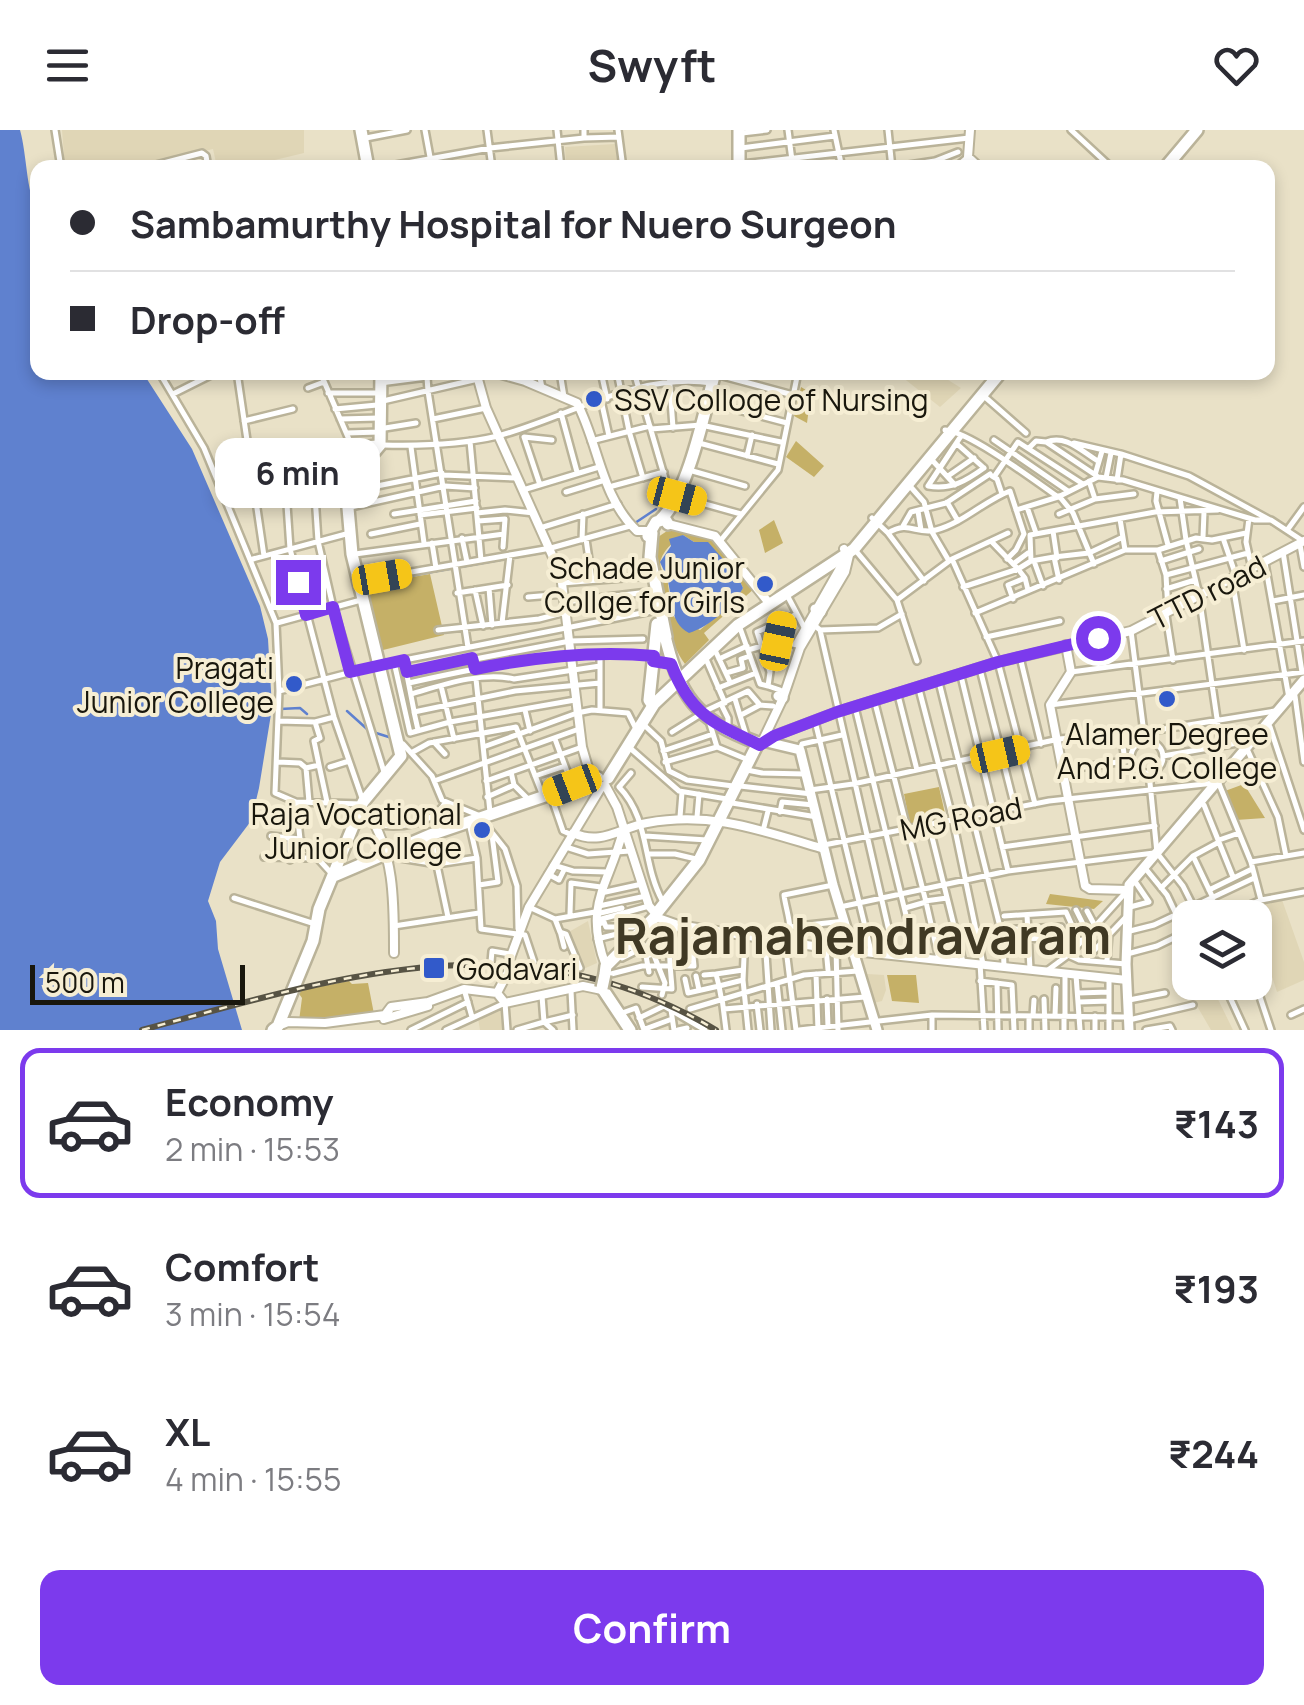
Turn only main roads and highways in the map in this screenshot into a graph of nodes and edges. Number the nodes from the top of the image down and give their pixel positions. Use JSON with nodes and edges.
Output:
{"nodes":[{"id":1,"x":1200,"y":130,"type":"edge"},
{"id":2,"x":739,"y":132,"type":"edge"},
{"id":3,"x":362,"y":134,"type":"edge"},
{"id":4,"x":367,"y":160,"type":"edge"},
{"id":5,"x":739,"y":160,"type":"edge"},
{"id":6,"x":1176,"y":160,"type":"edge"},
{"id":7,"x":713,"y":380,"type":"edge"},
{"id":8,"x":986,"y":380,"type":"edge"},
{"id":9,"x":994,"y":380,"type":"edge"},
{"id":10,"x":380,"y":412,"type":"edge"},
{"id":11,"x":953,"y":432,"type":"junction"},
{"id":12,"x":347,"y":486,"type":"junction"},
{"id":13,"x":875,"y":520,"type":"junction"},
{"id":14,"x":651,"y":532,"type":"junction"},
{"id":15,"x":800,"y":579,"type":"junction"},
{"id":16,"x":654,"y":592,"type":"junction"},
{"id":17,"x":768,"y":601,"type":"junction"},
{"id":18,"x":658,"y":610,"type":"junction"},
{"id":19,"x":664,"y":632,"type":"junction"},
{"id":20,"x":654,"y":658,"type":"junction"},
{"id":21,"x":671,"y":664,"type":"junction"},
{"id":22,"x":378,"y":665,"type":"junction"},
{"id":23,"x":680,"y":678,"type":"junction"},
{"id":24,"x":1304,"y":678,"type":"edge"},
{"id":25,"x":651,"y":702,"type":"junction"},
{"id":26,"x":1279,"y":712,"type":"junction"},
{"id":27,"x":704,"y":715,"type":"junction"},
{"id":28,"x":639,"y":726,"type":"junction"},
{"id":29,"x":759,"y":740,"type":"junction"},
{"id":30,"x":1250,"y":747,"type":"junction"},
{"id":31,"x":600,"y":779,"type":"junction"},
{"id":32,"x":1219,"y":786,"type":"junction"},
{"id":33,"x":710,"y":843,"type":"junction"},
{"id":34,"x":1157,"y":852,"type":"junction"},
{"id":35,"x":334,"y":876,"type":"junction"},
{"id":36,"x":657,"y":912,"type":"junction"},
{"id":37,"x":1127,"y":980,"type":"junction"},
{"id":38,"x":1127,"y":1024,"type":"edge"},
{"id":39,"x":876,"y":1025,"type":"edge"},
{"id":40,"x":276,"y":1028,"type":"edge"},
{"id":41,"x":630,"y":1030,"type":"edge"}],
"edges":[{"from":1,"to":6,"type":"main road"},
{"from":2,"to":5,"type":"main road"},
{"from":3,"to":4,"type":"main road"},
{"from":7,"to":14,"type":"main road"},
{"from":8,"to":11,"type":"main road"},
{"from":9,"to":11,"type":"main road"},
{"from":10,"to":12,"type":"main road"},
{"from":11,"to":13,"type":"main road"},
{"from":11,"to":13,"type":"main road"},
{"from":12,"to":22,"type":"main road"},
{"from":12,"to":22,"type":"main road"},
{"from":13,"to":15,"type":"main road"},
{"from":14,"to":16,"type":"main road"},
{"from":14,"to":16,"type":"main road"},
{"from":15,"to":17,"type":"main road"},
{"from":15,"to":17,"type":"main road"},
{"from":16,"to":18,"type":"main road"},
{"from":17,"to":23,"type":"main road"},
{"from":18,"to":19,"type":"main road"},
{"from":18,"to":20,"type":"main road"},
{"from":19,"to":21,"type":"main road"},
{"from":19,"to":23,"type":"main road"},
{"from":20,"to":21,"type":"main road"},
{"from":20,"to":25,"type":"main road"},
{"from":21,"to":23,"type":"main road"},
{"from":22,"to":35,"type":"main road"},
{"from":23,"to":25,"type":"main road"},
{"from":23,"to":27,"type":"main road"},
{"from":23,"to":28,"type":"main road"},
{"from":24,"to":26,"type":"main road"},
{"from":25,"to":28,"type":"main road"},
{"from":26,"to":30,"type":"main road"},
{"from":26,"to":30,"type":"main road"},
{"from":27,"to":29,"type":"main road"},
{"from":27,"to":29,"type":"main road"},
{"from":28,"to":31,"type":"main road"},
{"from":28,"to":31,"type":"main road"},
{"from":29,"to":33,"type":"main road"},
{"from":29,"to":39,"type":"main road"},
{"from":30,"to":32,"type":"main road"},
{"from":31,"to":35,"type":"main road"},
{"from":32,"to":34,"type":"main road"},
{"from":32,"to":34,"type":"main road"},
{"from":33,"to":36,"type":"main road"},
{"from":33,"to":36,"type":"main road"},
{"from":34,"to":37,"type":"main road"},
{"from":35,"to":40,"type":"main road"},
{"from":36,"to":41,"type":"main road"},
{"from":37,"to":38,"type":"main road"},
{"from":37,"to":38,"type":"main road"}]}
